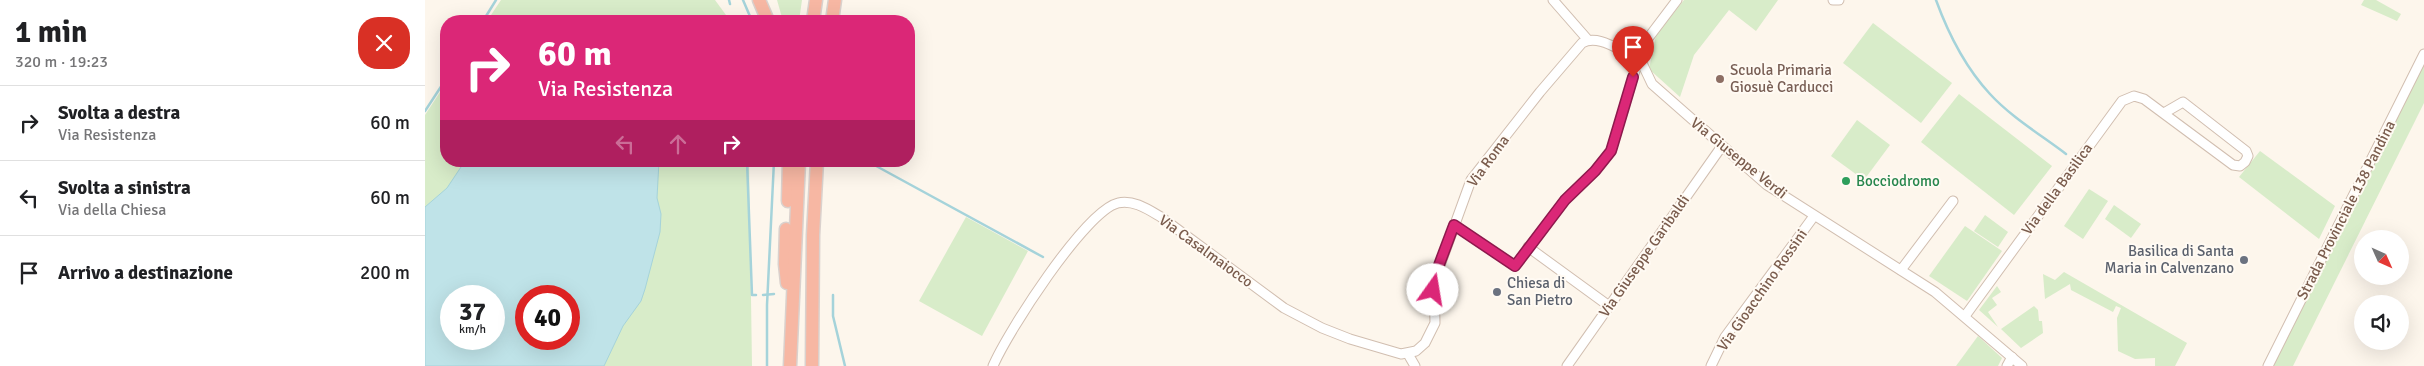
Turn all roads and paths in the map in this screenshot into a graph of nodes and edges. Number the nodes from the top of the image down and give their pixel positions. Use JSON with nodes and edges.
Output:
{"nodes":[{"id":1,"x":759,"y":0,"type":"edge"},
{"id":2,"x":816,"y":0,"type":"edge"},
{"id":3,"x":1553,"y":0,"type":"edge"},
{"id":4,"x":1677,"y":0,"type":"edge"},
{"id":5,"x":1833,"y":0,"type":"edge"},
{"id":6,"x":1839,"y":0,"type":"edge"},
{"id":7,"x":835,"y":2,"type":"edge"},
{"id":8,"x":766,"y":15,"type":"edge"},
{"id":9,"x":814,"y":15,"type":"edge"},
{"id":10,"x":833,"y":15,"type":"edge"},
{"id":11,"x":1588,"y":40,"type":"junction"},
{"id":12,"x":2424,"y":54,"type":"edge"},
{"id":13,"x":1639,"y":59,"type":"junction"},
{"id":14,"x":2163,"y":113,"type":"junction"},
{"id":15,"x":1722,"y":146,"type":"junction"},
{"id":16,"x":789,"y":167,"type":"edge"},
{"id":17,"x":799,"y":167,"type":"edge"},
{"id":18,"x":817,"y":167,"type":"edge"},
{"id":19,"x":1953,"y":201,"type":"dead end"},
{"id":20,"x":1814,"y":216,"type":"junction"},
{"id":21,"x":1454,"y":225,"type":"junction"},
{"id":22,"x":1528,"y":247,"type":"junction"},
{"id":23,"x":1901,"y":270,"type":"junction"},
{"id":24,"x":792,"y":298,"type":"junction"},
{"id":25,"x":1609,"y":306,"type":"junction"},
{"id":26,"x":1965,"y":316,"type":"junction"},
{"id":27,"x":1408,"y":354,"type":"junction"},
{"id":28,"x":2012,"y":357,"type":"junction"},
{"id":29,"x":790,"y":366,"type":"edge"},
{"id":30,"x":812,"y":366,"type":"edge"},
{"id":31,"x":993,"y":366,"type":"edge"},
{"id":32,"x":1415,"y":366,"type":"edge"},
{"id":33,"x":1567,"y":366,"type":"edge"},
{"id":34,"x":1711,"y":366,"type":"edge"},
{"id":35,"x":2007,"y":366,"type":"edge"},
{"id":36,"x":2022,"y":366,"type":"edge"},
{"id":37,"x":2268,"y":366,"type":"edge"}],
"edges":[{"from":1,"to":8,"type":"highway"},
{"from":2,"to":9,"type":"highway"},
{"from":3,"to":11,"type":"street"},
{"from":4,"to":13,"type":"street"},
{"from":5,"to":6,"type":"street"},
{"from":7,"to":10,"type":"highway"},
{"from":11,"to":13,"type":"street"},
{"from":11,"to":21,"type":"street","name":"Via Roma"},
{"from":12,"to":37,"type":"street","name":"Strada Provinciale 138 Pandina"},
{"from":13,"to":15,"type":"street","name":"Via Giuseppe Verdi"},
{"from":13,"to":22,"type":"street"},
{"from":14,"to":14,"type":"street","name":"Via della Basilica"},
{"from":14,"to":26,"type":"street","name":"Via della Basilica"},
{"from":15,"to":20,"type":"street","name":"Via Giuseppe Verdi"},
{"from":15,"to":25,"type":"street","name":"Via Giuseppe Garibaldi"},
{"from":16,"to":24,"type":"highway"},
{"from":17,"to":24,"type":"highway"},
{"from":18,"to":30,"type":"highway"},
{"from":19,"to":23,"type":"street"},
{"from":20,"to":23,"type":"street","name":"Via Giuseppe Verdi"},
{"from":20,"to":34,"type":"street","name":"Via Gioacchino Rossini"},
{"from":21,"to":22,"type":"street"},
{"from":21,"to":27,"type":"street","name":"Via Roma"},
{"from":22,"to":25,"type":"street"},
{"from":23,"to":26,"type":"street","name":"Via Giuseppe Verdi"},
{"from":24,"to":29,"type":"highway"},
{"from":25,"to":33,"type":"street","name":"Via Giuseppe Garibaldi"},
{"from":26,"to":28,"type":"street","name":"Via Giuseppe Verdi"},
{"from":27,"to":31,"type":"street","name":"Via Casalmaiocco"},
{"from":27,"to":32,"type":"street"},
{"from":28,"to":35,"type":"street"},
{"from":28,"to":36,"type":"street","name":"Via Giuseppe Verdi"}]}
